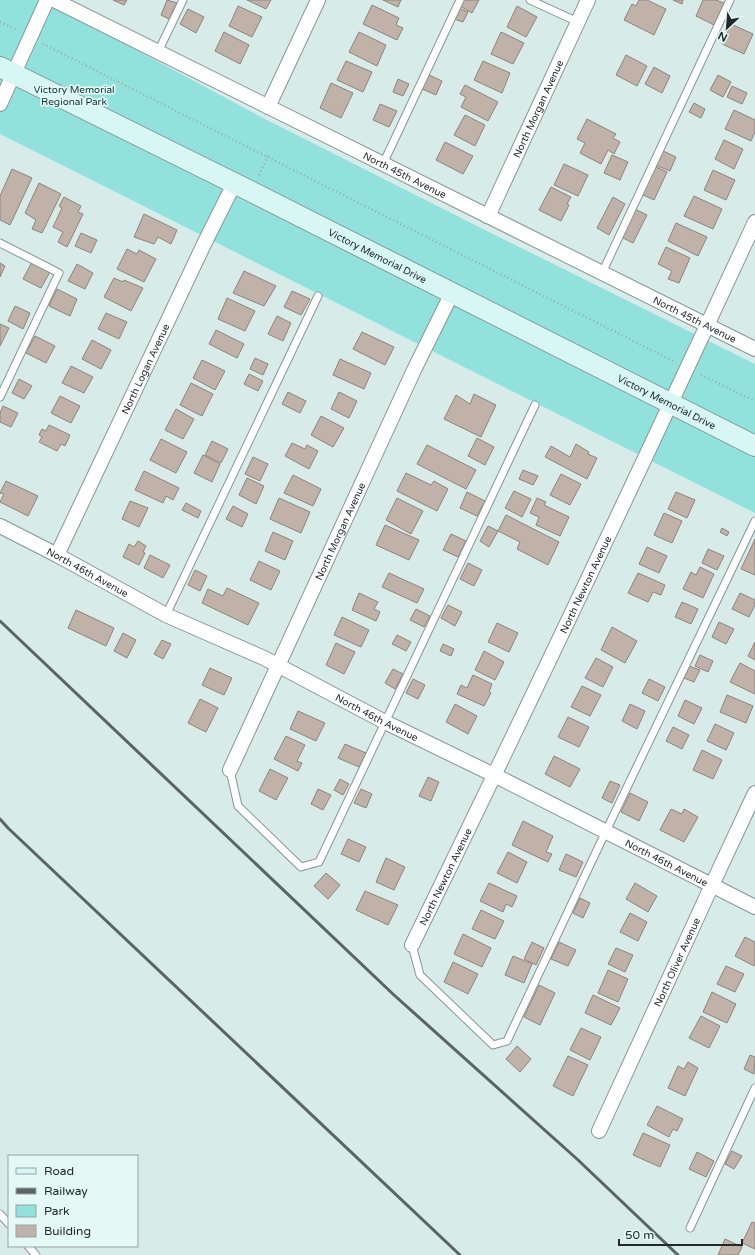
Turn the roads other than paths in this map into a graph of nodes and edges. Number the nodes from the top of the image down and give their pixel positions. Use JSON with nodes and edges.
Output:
{"nodes":[{"id":1,"x":47,"y":0,"type":"edge"},
{"id":2,"x":54,"y":0,"type":"edge"},
{"id":3,"x":183,"y":0,"type":"edge"},
{"id":4,"x":318,"y":0,"type":"edge"},
{"id":5,"x":460,"y":0,"type":"edge"},
{"id":6,"x":530,"y":0,"type":"edge"},
{"id":7,"x":588,"y":0,"type":"edge"},
{"id":8,"x":730,"y":0,"type":"edge"},
{"id":9,"x":578,"y":22,"type":"junction"},
{"id":10,"x":158,"y":52,"type":"junction"},
{"id":11,"x":7,"y":71,"type":"edge"},
{"id":12,"x":0,"y":104,"type":"edge"},
{"id":13,"x":268,"y":106,"type":"junction"},
{"id":14,"x":383,"y":164,"type":"junction"},
{"id":15,"x":234,"y":184,"type":"junction"},
{"id":16,"x":487,"y":216,"type":"junction"},
{"id":17,"x":755,"y":222,"type":"edge"},
{"id":18,"x":0,"y":243,"type":"edge"},
{"id":19,"x":602,"y":273,"type":"junction"},
{"id":20,"x":452,"y":293,"type":"junction"},
{"id":21,"x":318,"y":296,"type":"dead end"},
{"id":22,"x":707,"y":325,"type":"junction"},
{"id":23,"x":755,"y":349,"type":"edge"},
{"id":24,"x":0,"y":397,"type":"edge"},
{"id":25,"x":671,"y":404,"type":"junction"},
{"id":26,"x":535,"y":405,"type":"dead end"},
{"id":27,"x":755,"y":446,"type":"edge"},
{"id":28,"x":755,"y":521,"type":"edge"},
{"id":29,"x":0,"y":526,"type":"edge"},
{"id":30,"x":57,"y":555,"type":"junction"},
{"id":31,"x":166,"y":615,"type":"junction"},
{"id":32,"x":277,"y":666,"type":"junction"},
{"id":33,"x":385,"y":722,"type":"junction"},
{"id":34,"x":230,"y":770,"type":"joint"},
{"id":35,"x":494,"y":775,"type":"junction"},
{"id":36,"x":755,"y":793,"type":"edge"},
{"id":37,"x":606,"y":831,"type":"junction"},
{"id":38,"x":712,"y":885,"type":"junction"},
{"id":39,"x":755,"y":907,"type":"edge"},
{"id":40,"x":412,"y":945,"type":"joint"},
{"id":41,"x":755,"y":1088,"type":"edge"},
{"id":42,"x":599,"y":1131,"type":"dead end"},
{"id":43,"x":0,"y":1214,"type":"edge"},
{"id":44,"x":8,"y":1223,"type":"edge"},
{"id":45,"x":690,"y":1228,"type":"dead end"},
{"id":46,"x":29,"y":1247,"type":"edge"},
{"id":47,"x":36,"y":1255,"type":"edge"}],
"edges":[{"from":1,"to":11,"type":"street"},
{"from":2,"to":10,"type":"street","name":"North 45th Avenue"},
{"from":3,"to":10,"type":"lane"},
{"from":4,"to":13,"type":"street"},
{"from":5,"to":14,"type":"lane"},
{"from":6,"to":9,"type":"lane"},
{"from":7,"to":9,"type":"street","name":"North Morgan Avenue"},
{"from":8,"to":19,"type":"lane"},
{"from":9,"to":16,"type":"street","name":"North Morgan Avenue"},
{"from":10,"to":13,"type":"street","name":"North 45th Avenue"},
{"from":11,"to":12,"type":"street"},
{"from":11,"to":15,"type":"street","name":"Victory Memorial Drive"},
{"from":13,"to":14,"type":"street","name":"North 45th Avenue"},
{"from":14,"to":16,"type":"street","name":"North 45th Avenue"},
{"from":15,"to":20,"type":"street","name":"Victory Memorial Drive"},
{"from":15,"to":30,"type":"street","name":"North Logan Avenue"},
{"from":16,"to":19,"type":"street","name":"North 45th Avenue"},
{"from":17,"to":22,"type":"street","name":"North Newton Avenue"},
{"from":18,"to":24,"type":"lane"},
{"from":19,"to":22,"type":"street","name":"North 45th Avenue"},
{"from":20,"to":25,"type":"street","name":"Victory Memorial Drive"},
{"from":20,"to":32,"type":"street","name":"North Morgan Avenue"},
{"from":21,"to":31,"type":"lane"},
{"from":22,"to":23,"type":"street","name":"North 45th Avenue"},
{"from":22,"to":25,"type":"street","name":"North Newton Avenue"},
{"from":25,"to":27,"type":"street","name":"Victory Memorial Drive"},
{"from":25,"to":35,"type":"street","name":"North Newton Avenue"},
{"from":26,"to":33,"type":"lane"},
{"from":28,"to":37,"type":"lane"},
{"from":29,"to":30,"type":"street","name":"North 46th Avenue"},
{"from":30,"to":31,"type":"street","name":"North 46th Avenue"},
{"from":31,"to":32,"type":"street","name":"North 46th Avenue"},
{"from":32,"to":33,"type":"street","name":"North 46th Avenue"},
{"from":32,"to":34,"type":"street","name":"North Morgan Avenue"},
{"from":33,"to":34,"type":"lane"},
{"from":33,"to":35,"type":"street","name":"North 46th Avenue"},
{"from":35,"to":37,"type":"street","name":"North 46th Avenue"},
{"from":35,"to":40,"type":"street","name":"North Newton Avenue"},
{"from":36,"to":38,"type":"street","name":"North Oliver Avenue"},
{"from":37,"to":38,"type":"street","name":"North 46th Avenue"},
{"from":37,"to":40,"type":"lane"},
{"from":38,"to":39,"type":"street","name":"North 46th Avenue"},
{"from":38,"to":42,"type":"street","name":"North Oliver Avenue"},
{"from":41,"to":45,"type":"lane"},
{"from":43,"to":44,"type":"lane"},
{"from":46,"to":47,"type":"lane"}]}
